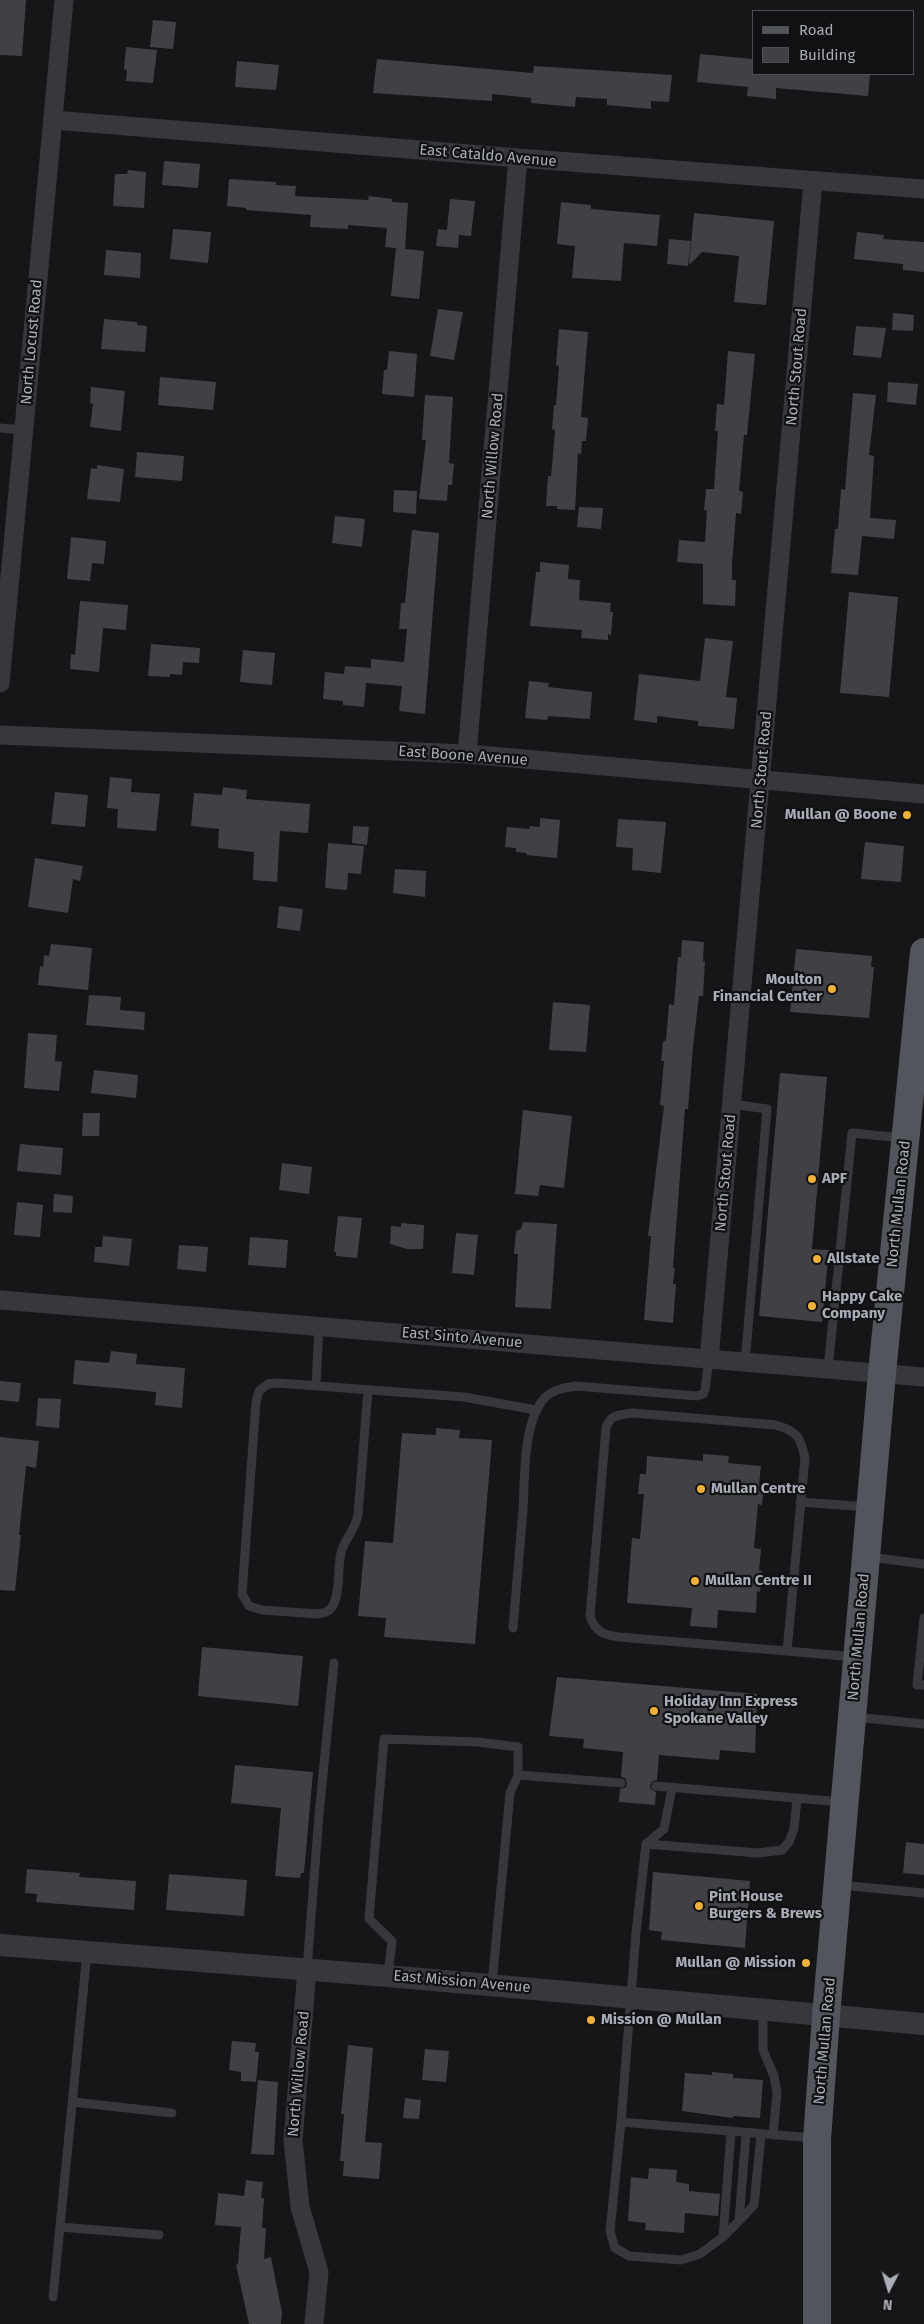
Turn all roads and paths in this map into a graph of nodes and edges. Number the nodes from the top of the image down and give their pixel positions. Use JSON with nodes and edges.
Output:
{"nodes":[{"id":1,"x":64,"y":0,"type":"edge"},
{"id":2,"x":53,"y":120,"type":"junction"},
{"id":3,"x":518,"y":158,"type":"junction"},
{"id":4,"x":813,"y":181,"type":"junction"},
{"id":5,"x":924,"y":188,"type":"edge"},
{"id":6,"x":0,"y":428,"type":"edge"},
{"id":7,"x":24,"y":430,"type":"junction"},
{"id":8,"x":0,"y":683,"type":"edge"},
{"id":9,"x":0,"y":735,"type":"edge"},
{"id":10,"x":467,"y":754,"type":"junction"},
{"id":11,"x":762,"y":780,"type":"junction"},
{"id":12,"x":924,"y":794,"type":"edge"},
{"id":13,"x":924,"y":952,"type":"edge"},
{"id":14,"x":922,"y":993,"type":"edge"},
{"id":15,"x":918,"y":1083,"type":"edge"},
{"id":16,"x":732,"y":1104,"type":"junction"},
{"id":17,"x":906,"y":1138,"type":"junction"},
{"id":18,"x":0,"y":1300,"type":"edge"},
{"id":19,"x":319,"y":1326,"type":"junction"},
{"id":20,"x":709,"y":1359,"type":"junction"},
{"id":21,"x":745,"y":1363,"type":"junction"},
{"id":22,"x":828,"y":1369,"type":"junction"},
{"id":23,"x":882,"y":1373,"type":"junction"},
{"id":24,"x":924,"y":1377,"type":"edge"},
{"id":25,"x":316,"y":1386,"type":"junction"},
{"id":26,"x":368,"y":1390,"type":"junction"},
{"id":27,"x":536,"y":1410,"type":"junction"},
{"id":28,"x":800,"y":1502,"type":"junction"},
{"id":29,"x":870,"y":1507,"type":"junction"},
{"id":30,"x":866,"y":1557,"type":"junction"},
{"id":31,"x":924,"y":1564,"type":"edge"},
{"id":32,"x":924,"y":1618,"type":"edge"},
{"id":33,"x":513,"y":1628,"type":"dead end"},
{"id":34,"x":787,"y":1652,"type":"junction"},
{"id":35,"x":857,"y":1657,"type":"junction"},
{"id":36,"x":334,"y":1663,"type":"dead end"},
{"id":37,"x":924,"y":1685,"type":"edge"},
{"id":38,"x":852,"y":1717,"type":"junction"},
{"id":39,"x":924,"y":1724,"type":"edge"},
{"id":40,"x":518,"y":1775,"type":"junction"},
{"id":41,"x":621,"y":1783,"type":"dead end"},
{"id":42,"x":656,"y":1786,"type":"dead end"},
{"id":43,"x":672,"y":1788,"type":"junction"},
{"id":44,"x":797,"y":1798,"type":"junction"},
{"id":45,"x":844,"y":1802,"type":"junction"},
{"id":46,"x":646,"y":1844,"type":"junction"},
{"id":47,"x":838,"y":1884,"type":"junction"},
{"id":48,"x":924,"y":1893,"type":"edge"},
{"id":49,"x":0,"y":1945,"type":"edge"},
{"id":50,"x":87,"y":1952,"type":"junction"},
{"id":51,"x":307,"y":1970,"type":"junction"},
{"id":52,"x":388,"y":1976,"type":"junction"},
{"id":53,"x":492,"y":1985,"type":"junction"},
{"id":54,"x":630,"y":1998,"type":"junction"},
{"id":55,"x":763,"y":2010,"type":"junction"},
{"id":56,"x":826,"y":2016,"type":"junction"},
{"id":57,"x":924,"y":2024,"type":"edge"},
{"id":58,"x":72,"y":2102,"type":"junction"},
{"id":59,"x":172,"y":2113,"type":"dead end"},
{"id":60,"x":621,"y":2122,"type":"junction"},
{"id":61,"x":731,"y":2132,"type":"junction"},
{"id":62,"x":746,"y":2134,"type":"junction"},
{"id":63,"x":761,"y":2135,"type":"junction"},
{"id":64,"x":774,"y":2135,"type":"junction"},
{"id":65,"x":817,"y":2138,"type":"junction"},
{"id":66,"x":739,"y":2221,"type":"junction"},
{"id":67,"x":60,"y":2227,"type":"junction"},
{"id":68,"x":159,"y":2235,"type":"dead end"},
{"id":69,"x":723,"y":2237,"type":"junction"},
{"id":70,"x":53,"y":2297,"type":"dead end"},
{"id":71,"x":314,"y":2324,"type":"edge"},
{"id":72,"x":817,"y":2324,"type":"edge"}],
"edges":[{"from":1,"to":2,"type":"street","name":"North Locust Road"},
{"from":2,"to":3,"type":"street","name":"East Cataldo Avenue"},
{"from":2,"to":7,"type":"street","name":"North Locust Road"},
{"from":3,"to":4,"type":"street","name":"East Cataldo Avenue"},
{"from":3,"to":10,"type":"street","name":"North Willow Road"},
{"from":4,"to":5,"type":"street","name":"East Cataldo Avenue"},
{"from":4,"to":11,"type":"street","name":"North Stout Road"},
{"from":6,"to":7,"type":"lane"},
{"from":7,"to":8,"type":"street","name":"North Locust Road"},
{"from":9,"to":10,"type":"street","name":"East Boone Avenue"},
{"from":10,"to":11,"type":"street","name":"East Boone Avenue"},
{"from":11,"to":12,"type":"street","name":"East Boone Avenue"},
{"from":11,"to":16,"type":"street","name":"North Stout Road"},
{"from":13,"to":14,"type":"main road","name":"North Mullan Road"},
{"from":14,"to":15,"type":"main road","name":"North Mullan Road"},
{"from":15,"to":17,"type":"main road","name":"North Mullan Road"},
{"from":16,"to":20,"type":"street","name":"North Stout Road"},
{"from":16,"to":21,"type":"lane"},
{"from":17,"to":22,"type":"lane"},
{"from":17,"to":23,"type":"main road","name":"North Mullan Road"},
{"from":18,"to":19,"type":"street","name":"East Sinto Avenue"},
{"from":19,"to":20,"type":"street","name":"East Sinto Avenue"},
{"from":19,"to":25,"type":"lane"},
{"from":20,"to":21,"type":"street","name":"East Sinto Avenue"},
{"from":20,"to":27,"type":"lane"},
{"from":21,"to":22,"type":"street","name":"East Sinto Avenue"},
{"from":22,"to":23,"type":"street","name":"East Sinto Avenue"},
{"from":23,"to":24,"type":"street","name":"East Sinto Avenue"},
{"from":23,"to":29,"type":"main road","name":"North Mullan Road"},
{"from":25,"to":26,"type":"lane"},
{"from":25,"to":26,"type":"lane"},
{"from":26,"to":27,"type":"lane"},
{"from":27,"to":33,"type":"lane"},
{"from":28,"to":29,"type":"lane"},
{"from":28,"to":34,"type":"lane"},
{"from":28,"to":34,"type":"lane"},
{"from":29,"to":30,"type":"main road","name":"North Mullan Road"},
{"from":30,"to":31,"type":"lane"},
{"from":30,"to":35,"type":"main road","name":"North Mullan Road"},
{"from":32,"to":37,"type":"lane"},
{"from":34,"to":35,"type":"lane"},
{"from":35,"to":38,"type":"main road","name":"North Mullan Road"},
{"from":36,"to":51,"type":"lane"},
{"from":38,"to":39,"type":"lane"},
{"from":38,"to":45,"type":"main road","name":"North Mullan Road"},
{"from":40,"to":41,"type":"lane"},
{"from":40,"to":52,"type":"lane"},
{"from":40,"to":53,"type":"lane"},
{"from":42,"to":43,"type":"lane"},
{"from":43,"to":44,"type":"lane"},
{"from":43,"to":46,"type":"lane"},
{"from":44,"to":45,"type":"lane"},
{"from":44,"to":46,"type":"lane"},
{"from":45,"to":47,"type":"main road","name":"North Mullan Road"},
{"from":46,"to":54,"type":"lane"},
{"from":47,"to":48,"type":"lane"},
{"from":47,"to":56,"type":"main road","name":"North Mullan Road"},
{"from":49,"to":50,"type":"street","name":"East Mission Avenue"},
{"from":50,"to":51,"type":"street","name":"East Mission Avenue"},
{"from":50,"to":58,"type":"lane"},
{"from":51,"to":52,"type":"street","name":"East Mission Avenue"},
{"from":51,"to":71,"type":"street","name":"North Willow Road"},
{"from":52,"to":53,"type":"street","name":"East Mission Avenue"},
{"from":53,"to":54,"type":"street","name":"East Mission Avenue"},
{"from":54,"to":55,"type":"street","name":"East Mission Avenue"},
{"from":54,"to":60,"type":"lane"},
{"from":55,"to":56,"type":"street","name":"East Mission Avenue"},
{"from":55,"to":64,"type":"lane"},
{"from":56,"to":57,"type":"street","name":"East Mission Avenue"},
{"from":56,"to":65,"type":"main road","name":"North Mullan Road"},
{"from":58,"to":59,"type":"lane"},
{"from":58,"to":67,"type":"lane"},
{"from":60,"to":61,"type":"lane"},
{"from":60,"to":69,"type":"lane"},
{"from":61,"to":62,"type":"lane"},
{"from":61,"to":69,"type":"lane"},
{"from":62,"to":63,"type":"lane"},
{"from":62,"to":66,"type":"lane"},
{"from":63,"to":64,"type":"lane"},
{"from":63,"to":66,"type":"lane"},
{"from":64,"to":65,"type":"lane"},
{"from":65,"to":72,"type":"main road","name":"North Mullan Road"},
{"from":66,"to":69,"type":"lane"},
{"from":67,"to":68,"type":"lane"},
{"from":67,"to":70,"type":"lane"}]}
